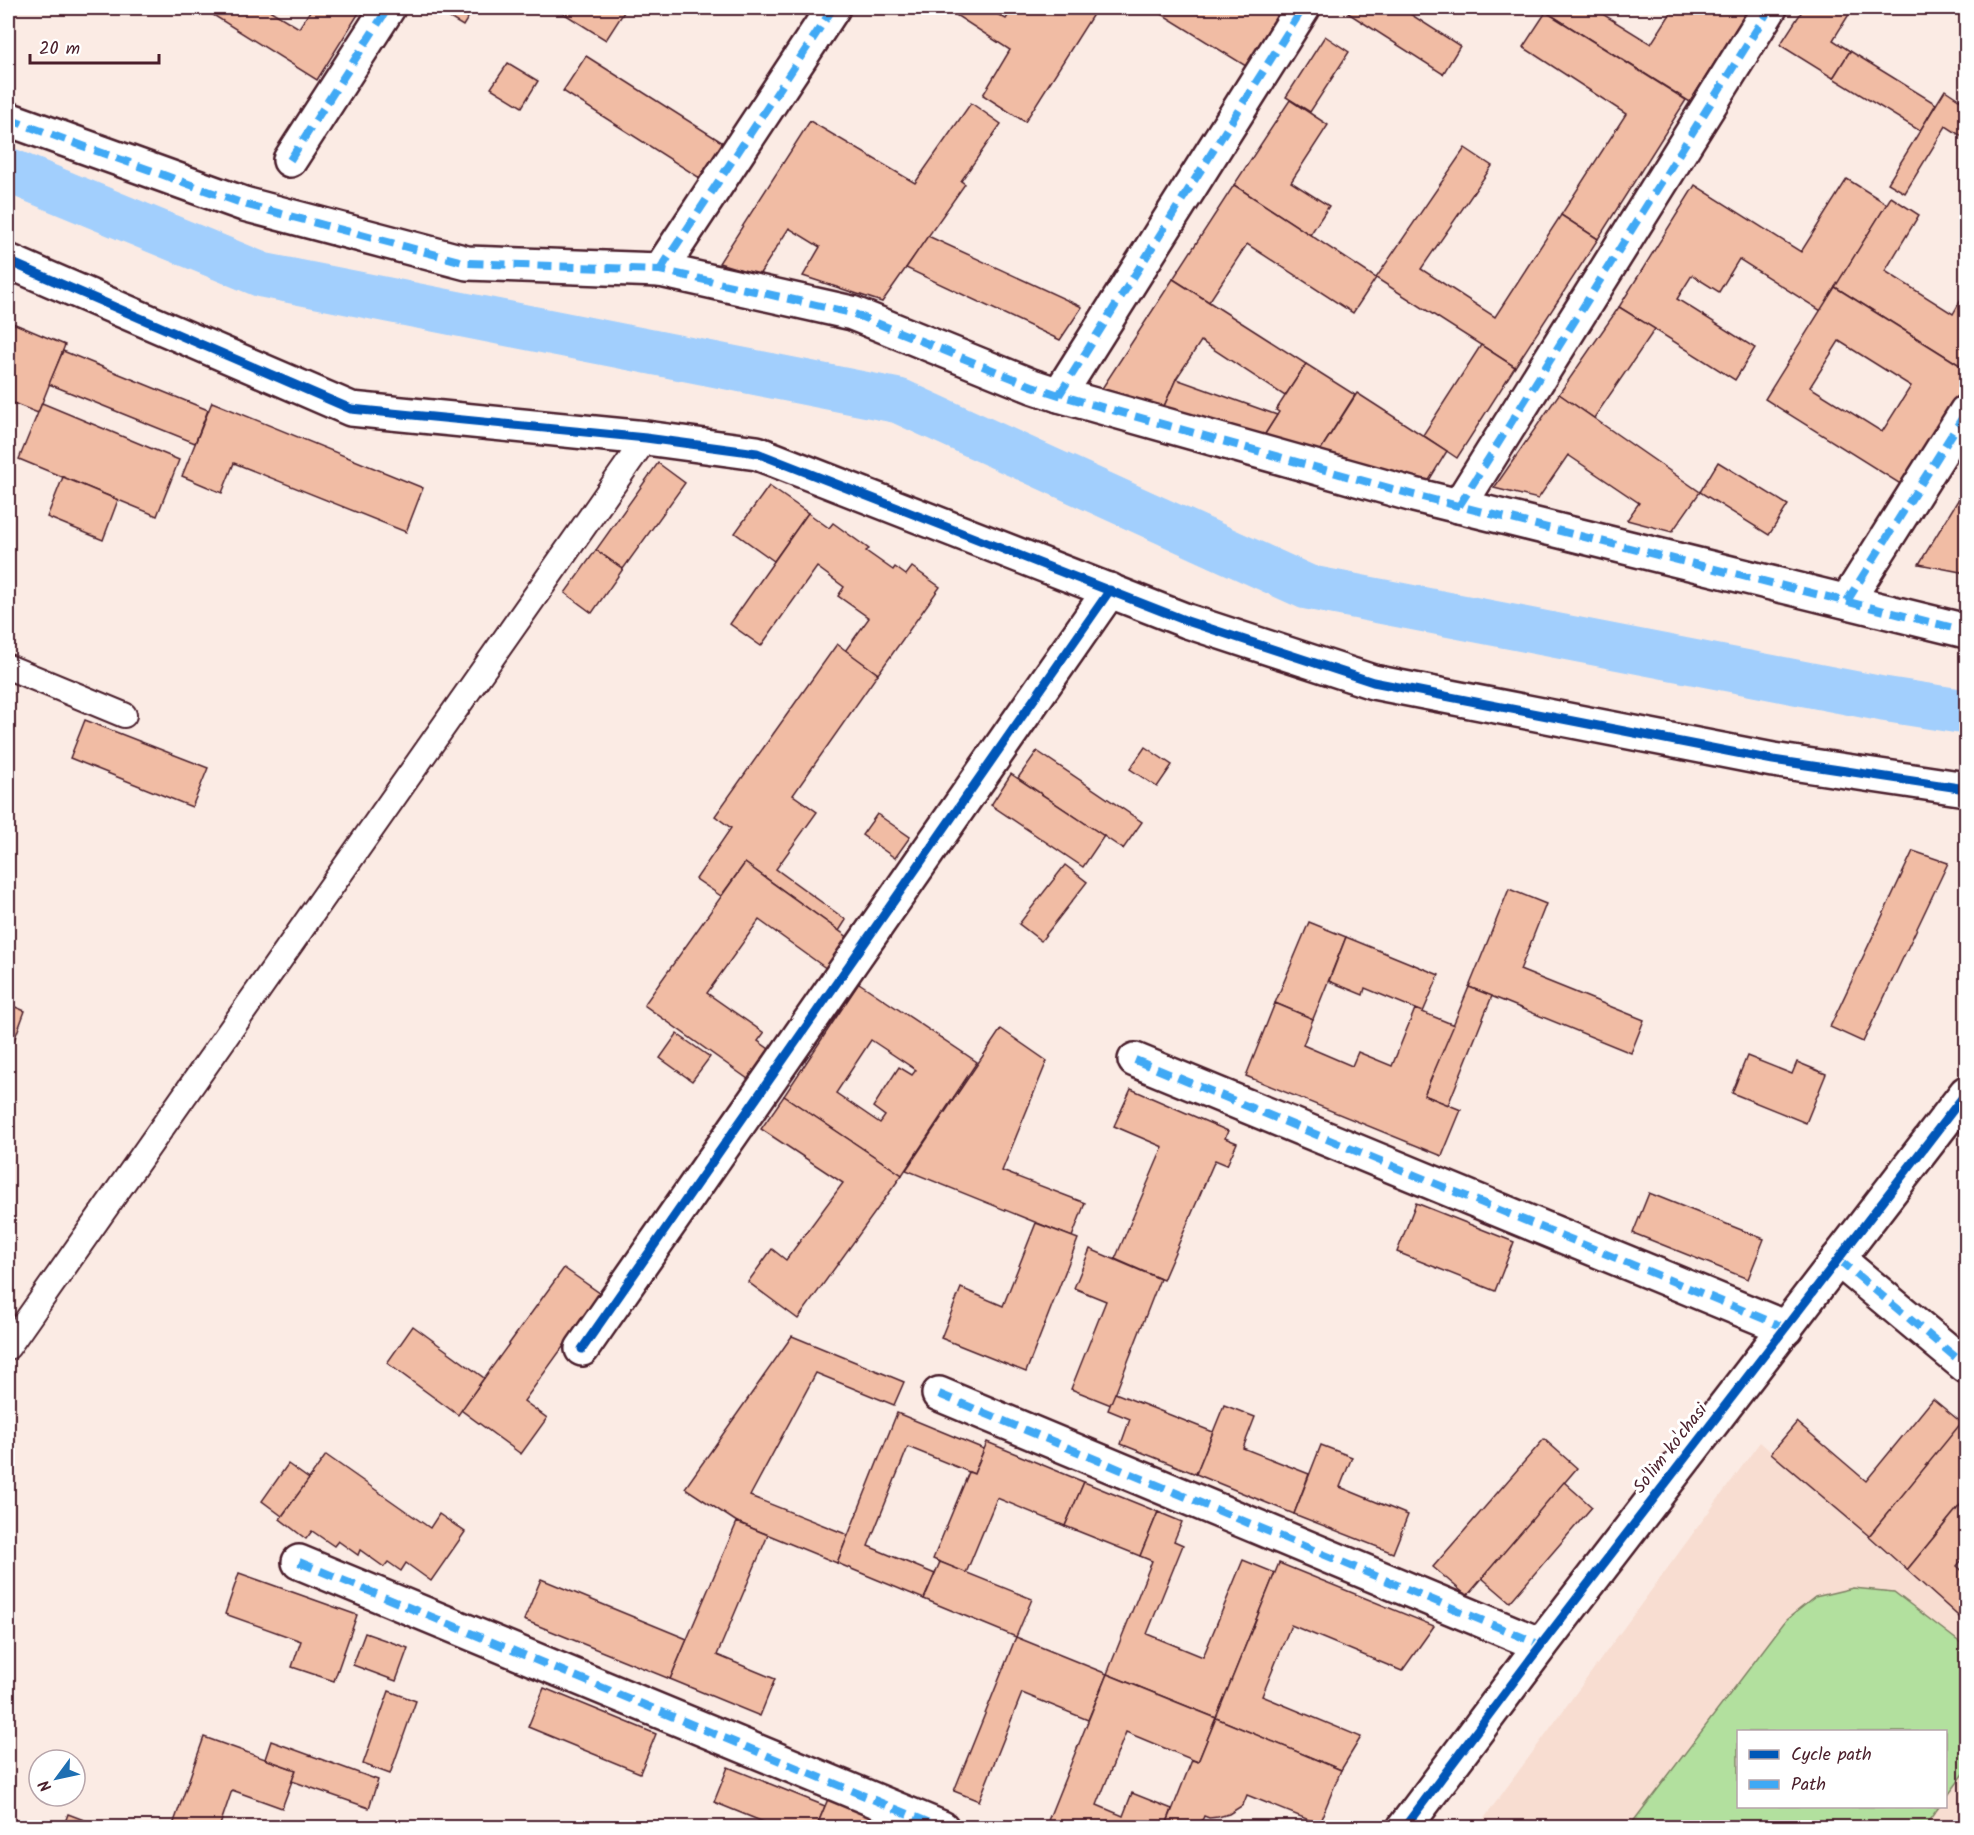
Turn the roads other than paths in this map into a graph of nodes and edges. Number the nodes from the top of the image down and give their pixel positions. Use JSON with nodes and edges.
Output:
{"nodes":[{"id":1,"x":388,"y":8,"type":"edge"},
{"id":2,"x":833,"y":8,"type":"edge"},
{"id":3,"x":1303,"y":8,"type":"edge"},
{"id":4,"x":1770,"y":8,"type":"edge"},
{"id":5,"x":8,"y":119,"type":"edge"},
{"id":6,"x":290,"y":160,"type":"dead end"},
{"id":7,"x":8,"y":261,"type":"edge"},
{"id":8,"x":660,"y":270,"type":"junction"},
{"id":9,"x":1059,"y":394,"type":"junction"},
{"id":10,"x":1966,"y":412,"type":"edge"},
{"id":11,"x":646,"y":438,"type":"junction"},
{"id":12,"x":1459,"y":506,"type":"junction"},
{"id":13,"x":1110,"y":590,"type":"junction"},
{"id":14,"x":1847,"y":601,"type":"junction"},
{"id":15,"x":1966,"y":631,"type":"edge"},
{"id":16,"x":8,"y":667,"type":"edge"},
{"id":17,"x":124,"y":715,"type":"dead end"},
{"id":18,"x":1966,"y":789,"type":"edge"},
{"id":19,"x":1135,"y":1060,"type":"dead end"},
{"id":20,"x":1966,"y":1093,"type":"edge"},
{"id":21,"x":1838,"y":1259,"type":"junction"},
{"id":22,"x":1786,"y":1328,"type":"junction"},
{"id":23,"x":8,"y":1347,"type":"edge"},
{"id":24,"x":582,"y":1349,"type":"dead end"},
{"id":25,"x":1966,"y":1366,"type":"edge"},
{"id":26,"x":939,"y":1394,"type":"dead end"},
{"id":27,"x":299,"y":1562,"type":"dead end"},
{"id":28,"x":1541,"y":1645,"type":"junction"},
{"id":29,"x":942,"y":1827,"type":"edge"},
{"id":30,"x":1404,"y":1827,"type":"edge"}],
"edges":[{"from":1,"to":6,"type":"street"},
{"from":2,"to":8,"type":"street"},
{"from":3,"to":9,"type":"street"},
{"from":4,"to":12,"type":"street"},
{"from":5,"to":8,"type":"street"},
{"from":7,"to":11,"type":"street"},
{"from":8,"to":9,"type":"street"},
{"from":9,"to":12,"type":"street"},
{"from":10,"to":14,"type":"street"},
{"from":11,"to":13,"type":"street"},
{"from":11,"to":23,"type":"lane"},
{"from":12,"to":14,"type":"street"},
{"from":13,"to":18,"type":"street"},
{"from":13,"to":24,"type":"street"},
{"from":14,"to":15,"type":"street"},
{"from":16,"to":17,"type":"lane"},
{"from":19,"to":22,"type":"street"},
{"from":20,"to":21,"type":"street","name":"So'lim ko'chasi"},
{"from":21,"to":22,"type":"street","name":"So'lim ko'chasi"},
{"from":21,"to":25,"type":"street"},
{"from":22,"to":28,"type":"street","name":"So'lim ko'chasi"},
{"from":26,"to":28,"type":"street"},
{"from":27,"to":29,"type":"street"},
{"from":28,"to":30,"type":"street","name":"So'lim ko'chasi"}]}
